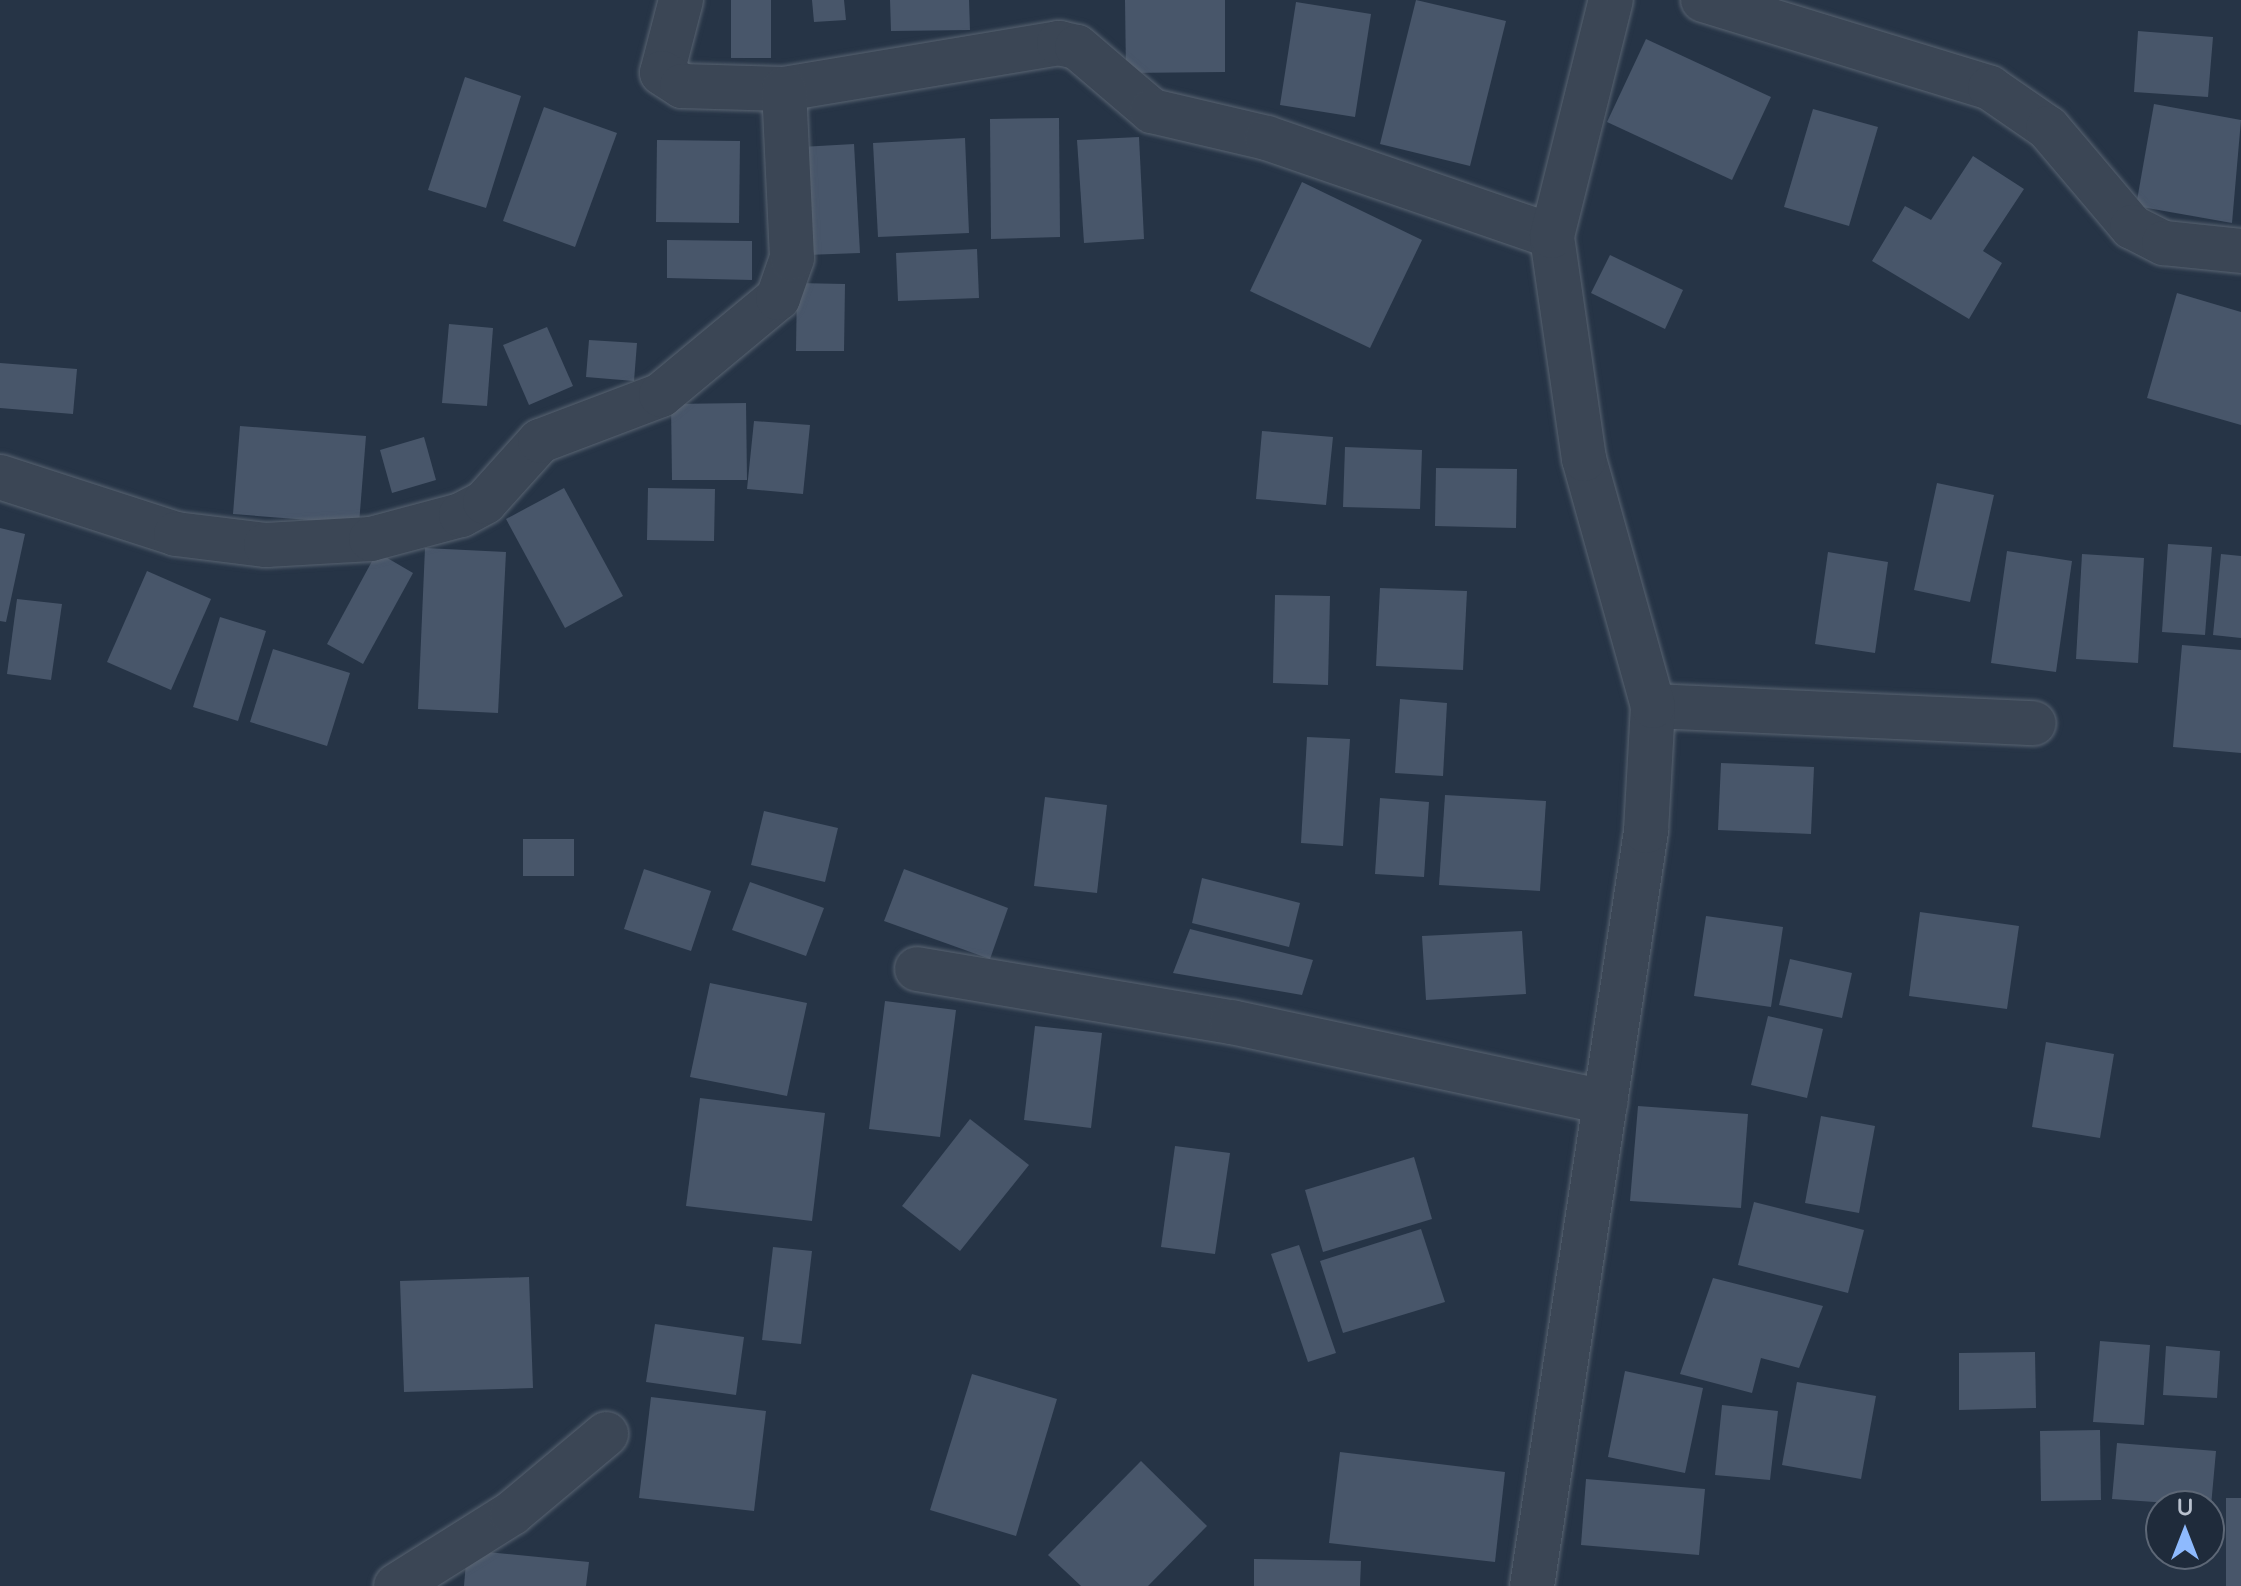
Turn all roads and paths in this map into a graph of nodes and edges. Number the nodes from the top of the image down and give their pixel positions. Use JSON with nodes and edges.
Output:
{"nodes":[{"id":1,"x":681,"y":0,"type":"edge"},
{"id":2,"x":1611,"y":0,"type":"edge"},
{"id":3,"x":1703,"y":0,"type":"edge"},
{"id":4,"x":784,"y":89,"type":"junction"},
{"id":5,"x":1552,"y":236,"type":"junction"},
{"id":6,"x":2241,"y":251,"type":"edge"},
{"id":7,"x":0,"y":477,"type":"edge"},
{"id":8,"x":1653,"y":706,"type":"junction"},
{"id":9,"x":2034,"y":723,"type":"dead end"},
{"id":10,"x":917,"y":969,"type":"dead end"},
{"id":11,"x":1606,"y":1102,"type":"junction"},
{"id":12,"x":606,"y":1434,"type":"dead end"},
{"id":13,"x":396,"y":1586,"type":"edge"},
{"id":14,"x":1532,"y":1586,"type":"edge"}],
"edges":[{"from":1,"to":4,"type":"street"},
{"from":2,"to":5,"type":"street"},
{"from":3,"to":6,"type":"street"},
{"from":4,"to":5,"type":"street"},
{"from":4,"to":7,"type":"street"},
{"from":5,"to":8,"type":"street"},
{"from":8,"to":9,"type":"street"},
{"from":8,"to":11,"type":"street"},
{"from":10,"to":11,"type":"street"},
{"from":11,"to":14,"type":"street"},
{"from":12,"to":13,"type":"street"}]}
